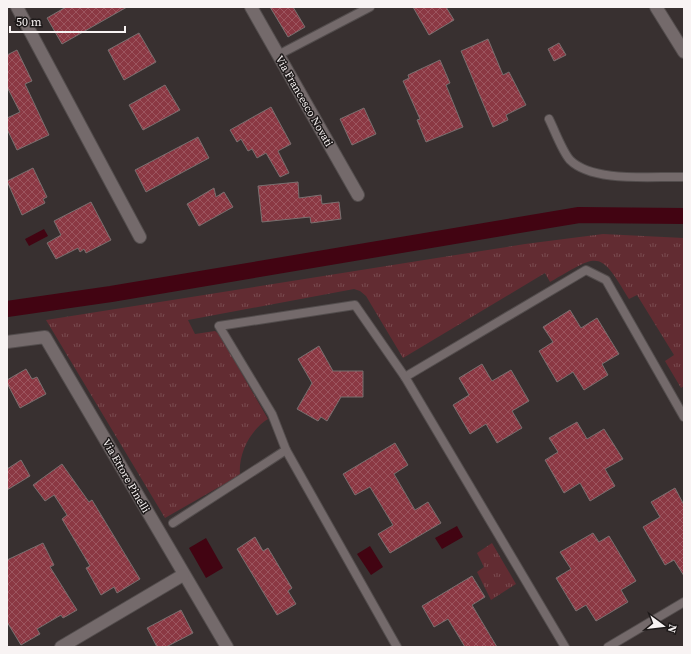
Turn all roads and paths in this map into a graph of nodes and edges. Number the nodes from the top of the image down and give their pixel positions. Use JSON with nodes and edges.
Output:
{"nodes":[{"id":1,"x":17,"y":7,"type":"edge"},
{"id":2,"x":251,"y":7,"type":"edge"},
{"id":3,"x":370,"y":7,"type":"edge"},
{"id":4,"x":656,"y":7,"type":"edge"},
{"id":5,"x":684,"y":52,"type":"edge"},
{"id":6,"x":278,"y":56,"type":"junction"},
{"id":7,"x":549,"y":119,"type":"dead end"},
{"id":8,"x":684,"y":177,"type":"edge"},
{"id":9,"x":358,"y":195,"type":"dead end"},
{"id":10,"x":140,"y":237,"type":"dead end"},
{"id":11,"x":7,"y":342,"type":"edge"},
{"id":12,"x":405,"y":378,"type":"junction"},
{"id":13,"x":684,"y":417,"type":"edge"},
{"id":14,"x":286,"y":450,"type":"junction"},
{"id":15,"x":173,"y":523,"type":"dead end"},
{"id":16,"x":183,"y":575,"type":"junction"},
{"id":17,"x":684,"y":602,"type":"edge"},
{"id":18,"x":61,"y":647,"type":"edge"},
{"id":19,"x":227,"y":647,"type":"edge"},
{"id":20,"x":397,"y":647,"type":"edge"},
{"id":21,"x":565,"y":647,"type":"edge"},
{"id":22,"x":608,"y":647,"type":"edge"}],
"edges":[{"from":1,"to":10,"type":"street"},
{"from":2,"to":6,"type":"street","name":"Via Francesco Novati"},
{"from":3,"to":6,"type":"lane"},
{"from":4,"to":5,"type":"street"},
{"from":6,"to":9,"type":"street","name":"Via Francesco Novati"},
{"from":7,"to":8,"type":"lane"},
{"from":11,"to":16,"type":"street","name":"Via Ettore Pinelli"},
{"from":12,"to":13,"type":"lane"},
{"from":12,"to":14,"type":"lane"},
{"from":12,"to":21,"type":"lane"},
{"from":14,"to":15,"type":"lane"},
{"from":14,"to":20,"type":"lane"},
{"from":16,"to":18,"type":"street"},
{"from":16,"to":19,"type":"street","name":"Via Ettore Pinelli"},
{"from":17,"to":22,"type":"lane"}]}
